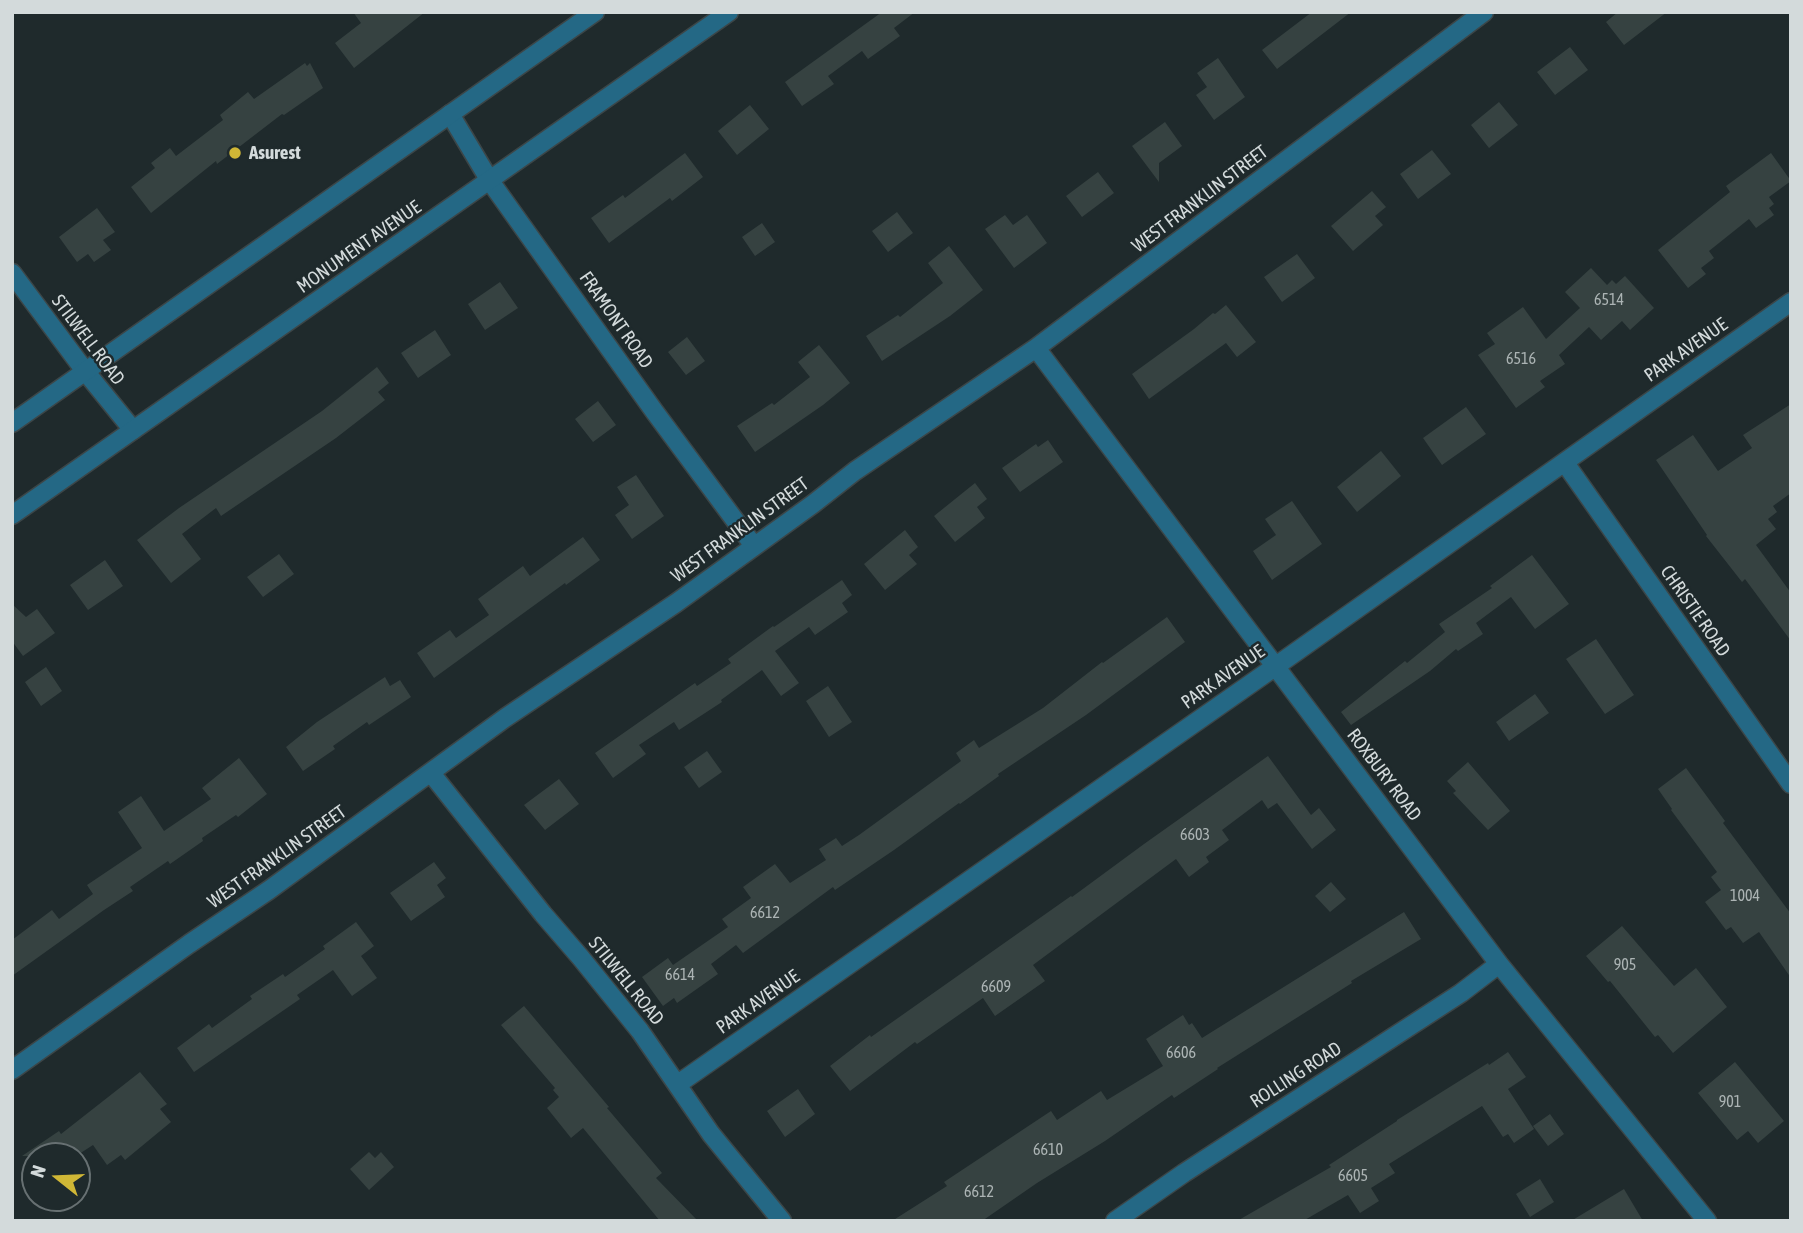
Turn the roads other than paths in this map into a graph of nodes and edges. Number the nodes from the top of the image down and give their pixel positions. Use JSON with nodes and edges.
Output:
{"nodes":[{"id":1,"x":594,"y":12,"type":"edge"},
{"id":2,"x":729,"y":12,"type":"edge"},
{"id":3,"x":1484,"y":12,"type":"edge"},
{"id":4,"x":450,"y":114,"type":"junction"},
{"id":5,"x":490,"y":181,"type":"junction"},
{"id":6,"x":12,"y":274,"type":"edge"},
{"id":7,"x":1791,"y":302,"type":"edge"},
{"id":8,"x":1036,"y":348,"type":"junction"},
{"id":9,"x":85,"y":371,"type":"junction"},
{"id":10,"x":12,"y":423,"type":"edge"},
{"id":11,"x":132,"y":430,"type":"junction"},
{"id":12,"x":1565,"y":463,"type":"junction"},
{"id":13,"x":12,"y":515,"type":"edge"},
{"id":14,"x":754,"y":546,"type":"junction"},
{"id":15,"x":1276,"y":666,"type":"junction"},
{"id":16,"x":431,"y":772,"type":"junction"},
{"id":17,"x":1791,"y":784,"type":"edge"},
{"id":18,"x":1499,"y":964,"type":"junction"},
{"id":19,"x":12,"y":1070,"type":"edge"},
{"id":20,"x":678,"y":1084,"type":"junction"},
{"id":21,"x":782,"y":1221,"type":"edge"},
{"id":22,"x":1115,"y":1221,"type":"edge"},
{"id":23,"x":1707,"y":1221,"type":"edge"}],
"edges":[{"from":1,"to":4,"type":"street"},
{"from":2,"to":5,"type":"street","name":"MONUMENT AVENUE"},
{"from":3,"to":8,"type":"street","name":"WEST FRANKLIN STREET"},
{"from":4,"to":5,"type":"street","name":"FRAMONT ROAD"},
{"from":4,"to":9,"type":"street"},
{"from":5,"to":11,"type":"street","name":"MONUMENT AVENUE"},
{"from":5,"to":14,"type":"street","name":"FRAMONT ROAD"},
{"from":6,"to":9,"type":"street","name":"STILWELL ROAD"},
{"from":7,"to":12,"type":"street","name":"PARK AVENUE"},
{"from":8,"to":14,"type":"street","name":"WEST FRANKLIN STREET"},
{"from":8,"to":15,"type":"street","name":"ROXBURY ROAD"},
{"from":9,"to":10,"type":"street"},
{"from":9,"to":11,"type":"street","name":"STILWELL ROAD"},
{"from":11,"to":13,"type":"street","name":"MONUMENT AVENUE"},
{"from":12,"to":15,"type":"street","name":"PARK AVENUE"},
{"from":12,"to":17,"type":"street","name":"CHRISTIE ROAD"},
{"from":14,"to":16,"type":"street","name":"WEST FRANKLIN STREET"},
{"from":15,"to":18,"type":"street","name":"ROXBURY ROAD"},
{"from":15,"to":20,"type":"street","name":"PARK AVENUE"},
{"from":16,"to":19,"type":"street","name":"WEST FRANKLIN STREET"},
{"from":16,"to":20,"type":"street","name":"STILWELL ROAD"},
{"from":18,"to":22,"type":"street","name":"ROLLING ROAD"},
{"from":18,"to":23,"type":"street","name":"ROXBURY ROAD"},
{"from":20,"to":21,"type":"street","name":"STILWELL ROAD"}]}
